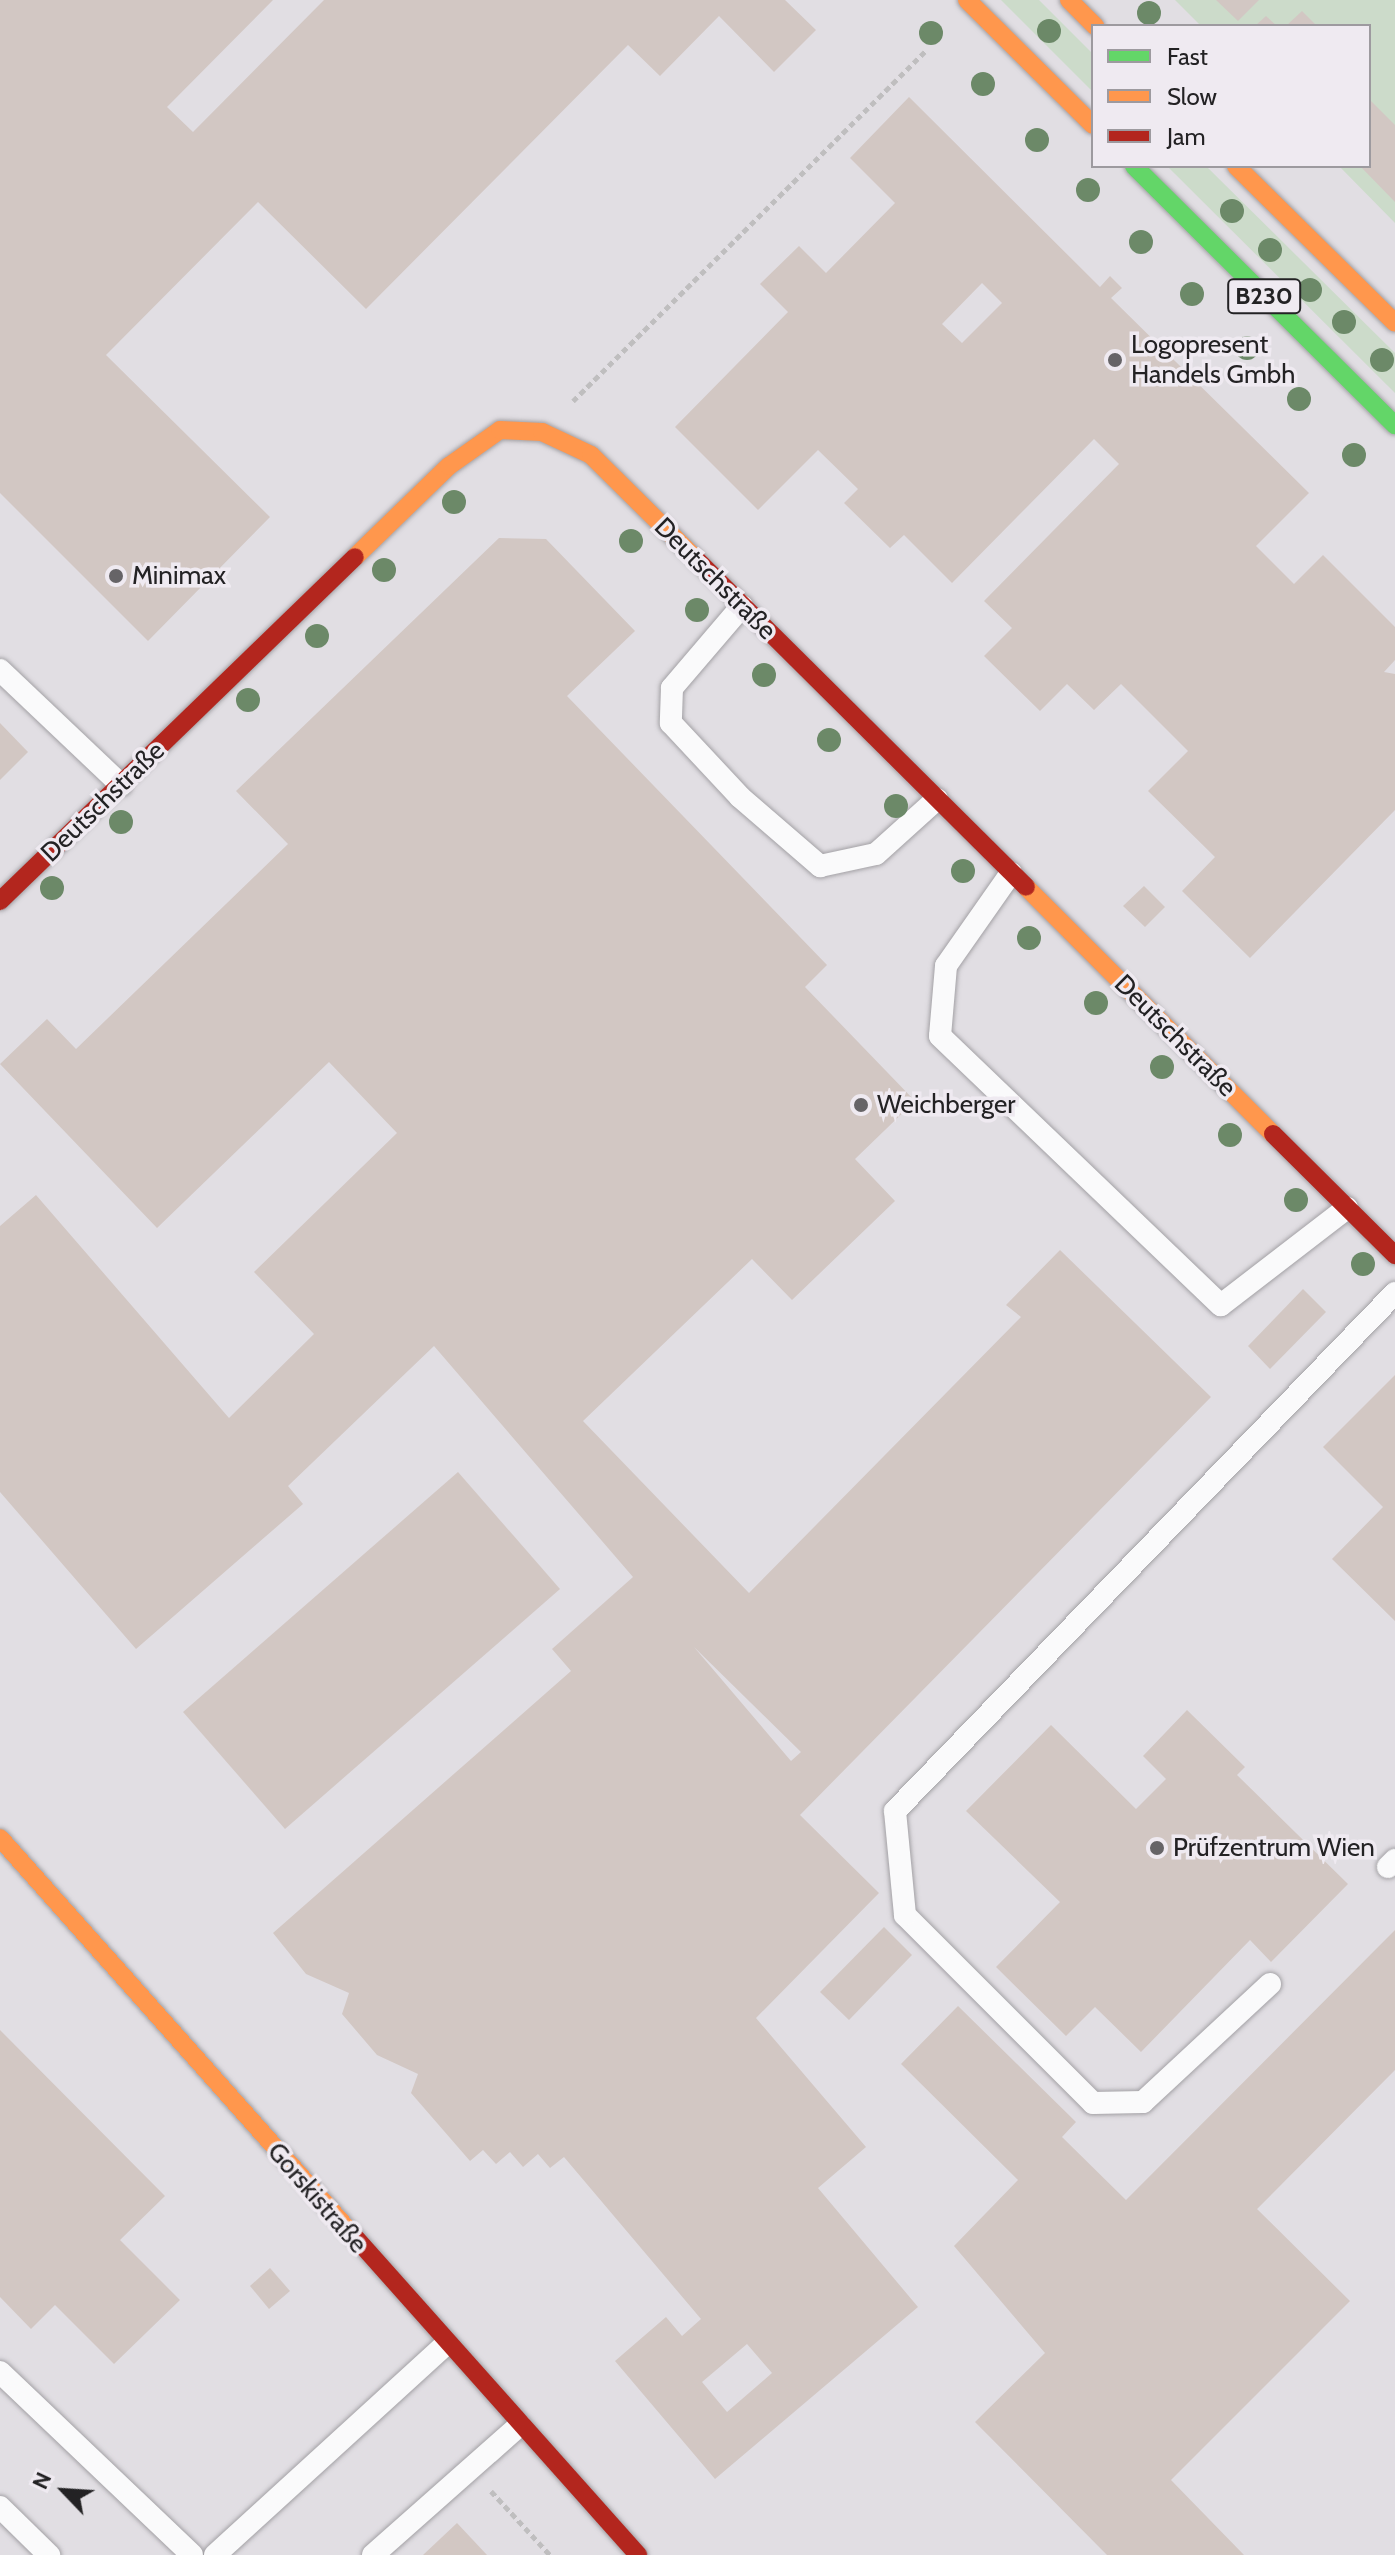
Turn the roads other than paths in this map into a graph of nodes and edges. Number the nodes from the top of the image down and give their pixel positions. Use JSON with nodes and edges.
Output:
{"nodes":[{"id":1,"x":967,"y":0,"type":"edge"},
{"id":2,"x":1069,"y":0,"type":"edge"},
{"id":3,"x":1093,"y":24,"type":"edge"},
{"id":4,"x":1091,"y":123,"type":"edge"},
{"id":5,"x":1136,"y":168,"type":"edge"},
{"id":6,"x":1238,"y":168,"type":"edge"},
{"id":7,"x":1395,"y":323,"type":"edge"},
{"id":8,"x":1395,"y":425,"type":"edge"},
{"id":9,"x":742,"y":606,"type":"junction"},
{"id":10,"x":0,"y":670,"type":"edge"},
{"id":11,"x":121,"y":785,"type":"junction"},
{"id":12,"x":937,"y":799,"type":"junction"},
{"id":13,"x":1011,"y":873,"type":"junction"},
{"id":14,"x":0,"y":901,"type":"edge"},
{"id":15,"x":1347,"y":1208,"type":"junction"},
{"id":16,"x":1395,"y":1255,"type":"edge"},
{"id":17,"x":1395,"y":1293,"type":"edge"},
{"id":18,"x":0,"y":1838,"type":"edge"},
{"id":19,"x":1270,"y":1984,"type":"dead end"},
{"id":20,"x":445,"y":2345,"type":"junction"},
{"id":21,"x":0,"y":2372,"type":"edge"},
{"id":22,"x":520,"y":2425,"type":"junction"},
{"id":23,"x":0,"y":2507,"type":"edge"},
{"id":24,"x":49,"y":2555,"type":"edge"},
{"id":25,"x":192,"y":2555,"type":"edge"},
{"id":26,"x":215,"y":2555,"type":"edge"},
{"id":27,"x":373,"y":2555,"type":"edge"},
{"id":28,"x":638,"y":2555,"type":"edge"}],
"edges":[{"from":1,"to":4,"type":"street"},
{"from":2,"to":3,"type":"street"},
{"from":5,"to":8,"type":"street","number":"B230"},
{"from":6,"to":7,"type":"street","number":"B230"},
{"from":9,"to":11,"type":"street","name":"Deutschstraße"},
{"from":9,"to":12,"type":"street","name":"Deutschstraße"},
{"from":9,"to":12,"type":"lane"},
{"from":10,"to":11,"type":"lane"},
{"from":11,"to":14,"type":"street","name":"Deutschstraße"},
{"from":12,"to":13,"type":"street","name":"Deutschstraße"},
{"from":13,"to":15,"type":"street","name":"Deutschstraße"},
{"from":13,"to":15,"type":"lane"},
{"from":15,"to":16,"type":"street","name":"Deutschstraße"},
{"from":17,"to":19,"type":"lane"},
{"from":18,"to":20,"type":"street","name":"Gorskistraße"},
{"from":20,"to":22,"type":"street","name":"Gorskistraße"},
{"from":20,"to":26,"type":"lane"},
{"from":21,"to":25,"type":"lane"},
{"from":22,"to":27,"type":"lane"},
{"from":22,"to":28,"type":"street","name":"Gorskistraße"},
{"from":23,"to":24,"type":"lane"}]}
